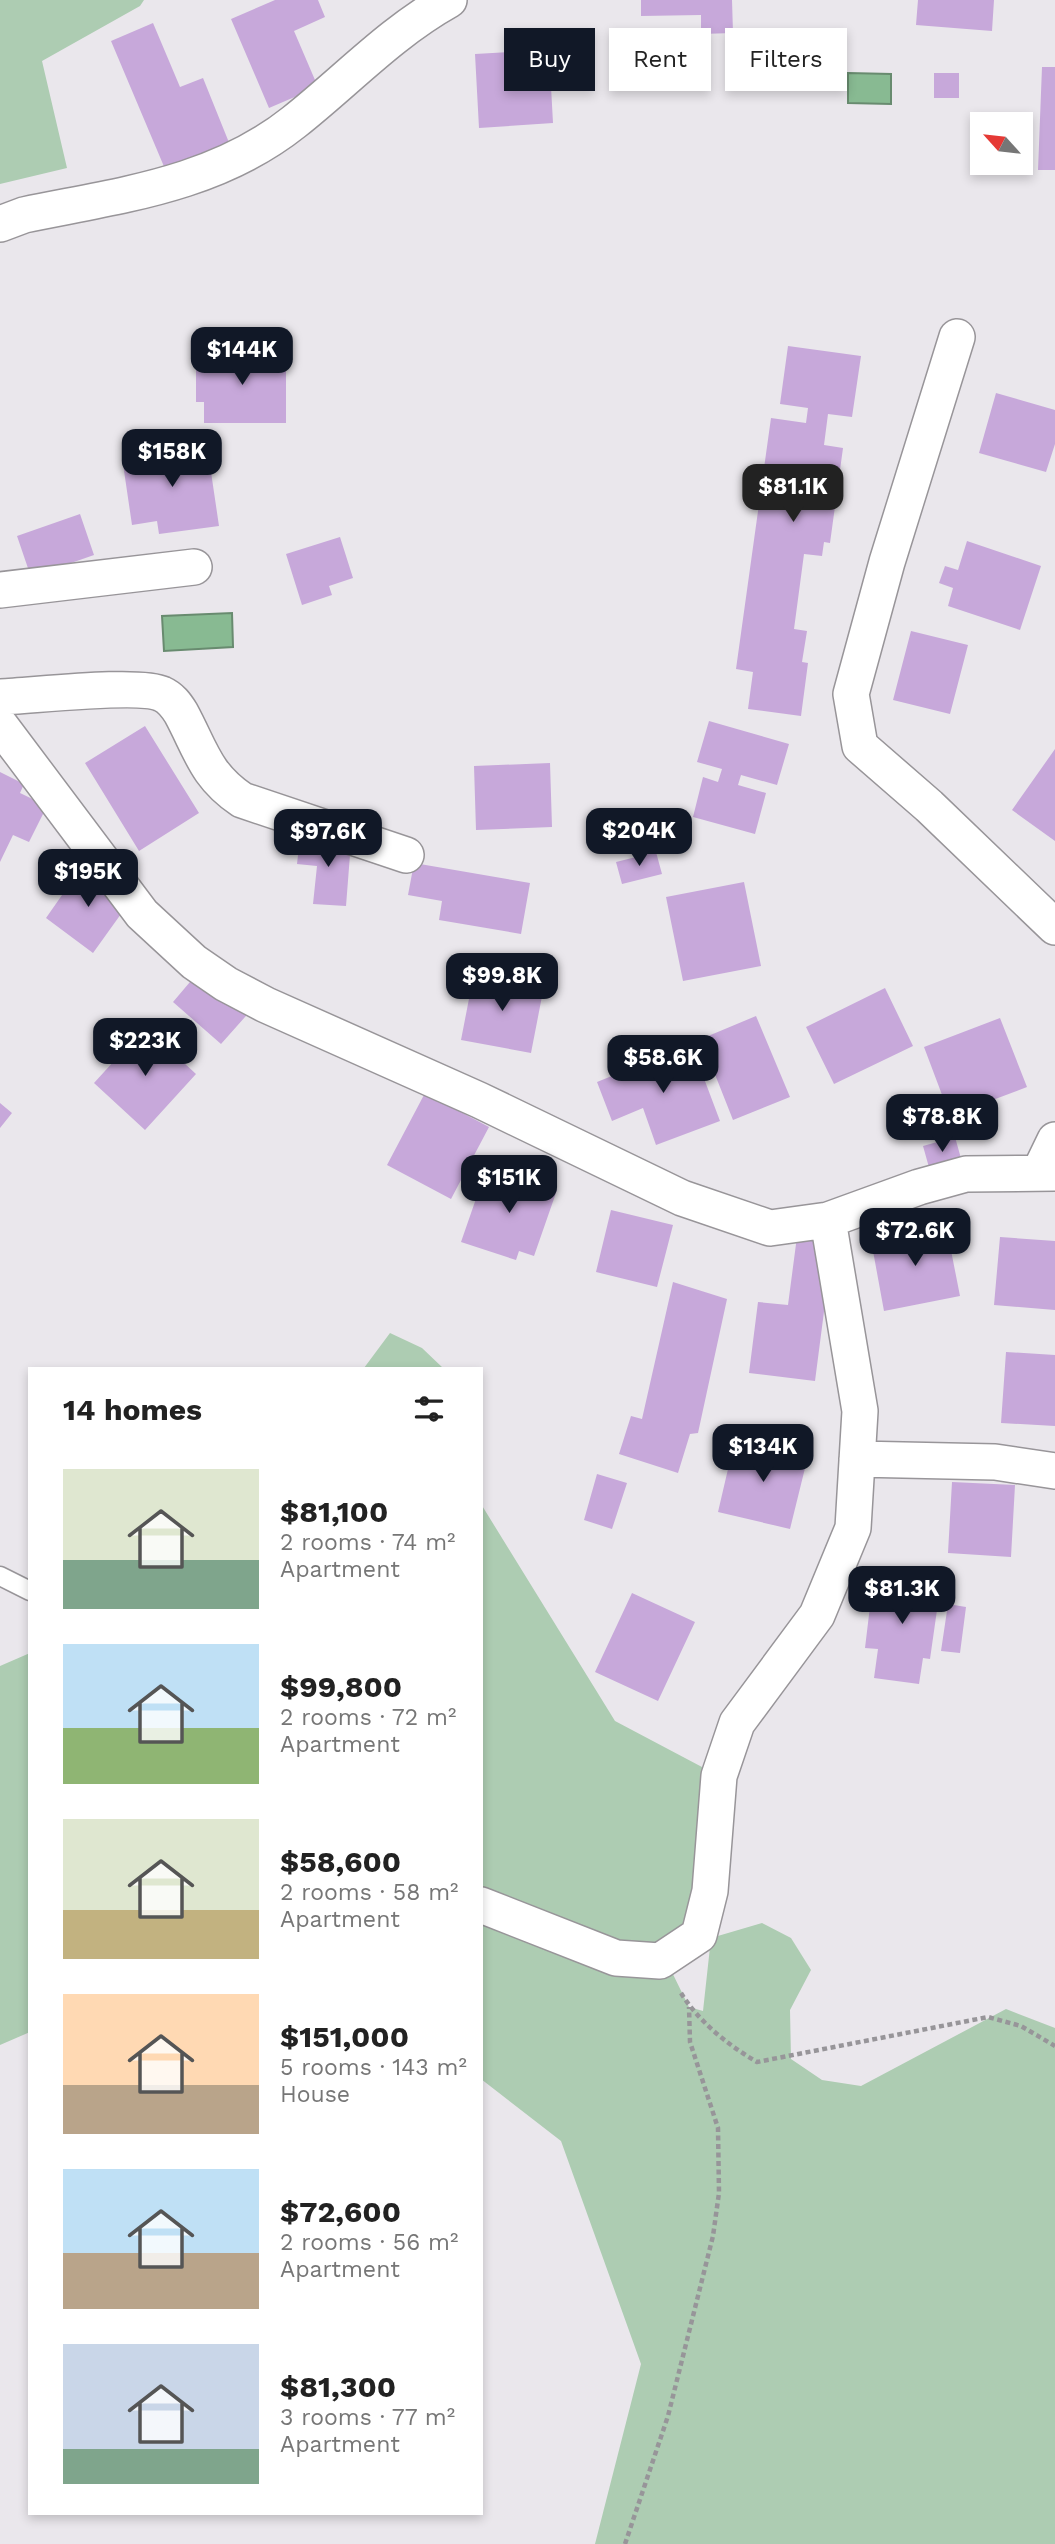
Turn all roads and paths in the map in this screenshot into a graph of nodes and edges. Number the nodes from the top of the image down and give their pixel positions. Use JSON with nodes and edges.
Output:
{"nodes":[{"id":1,"x":449,"y":0,"type":"edge"},
{"id":2,"x":0,"y":224,"type":"edge"},
{"id":3,"x":957,"y":337,"type":"dead end"},
{"id":4,"x":194,"y":567,"type":"dead end"},
{"id":5,"x":0,"y":590,"type":"edge"},
{"id":6,"x":0,"y":698,"type":"edge"},
{"id":7,"x":0,"y":725,"type":"edge"},
{"id":8,"x":406,"y":855,"type":"dead end"},
{"id":9,"x":1055,"y":927,"type":"edge"},
{"id":10,"x":1055,"y":1140,"type":"edge"},
{"id":11,"x":1048,"y":1172,"type":"edge"},
{"id":12,"x":828,"y":1220,"type":"junction"},
{"id":13,"x":857,"y":1459,"type":"junction"},
{"id":14,"x":1055,"y":1471,"type":"edge"},
{"id":15,"x":0,"y":1576,"type":"edge"},
{"id":16,"x":28,"y":1590,"type":"edge"},
{"id":17,"x":483,"y":1906,"type":"edge"},
{"id":18,"x":665,"y":1957,"type":"junction"},
{"id":19,"x":689,"y":2007,"type":"junction"},
{"id":20,"x":1055,"y":2046,"type":"edge"},
{"id":21,"x":625,"y":2544,"type":"edge"}],
"edges":[{"from":1,"to":2,"type":"street"},
{"from":3,"to":9,"type":"street"},
{"from":4,"to":5,"type":"street"},
{"from":6,"to":8,"type":"street"},
{"from":7,"to":12,"type":"street"},
{"from":10,"to":11,"type":"street"},
{"from":11,"to":12,"type":"street"},
{"from":12,"to":13,"type":"street"},
{"from":13,"to":14,"type":"street"},
{"from":13,"to":18,"type":"street"},
{"from":15,"to":16,"type":"lane"},
{"from":17,"to":18,"type":"street"},
{"from":18,"to":19,"type":"path"},
{"from":19,"to":20,"type":"path"},
{"from":19,"to":21,"type":"path"}]}
